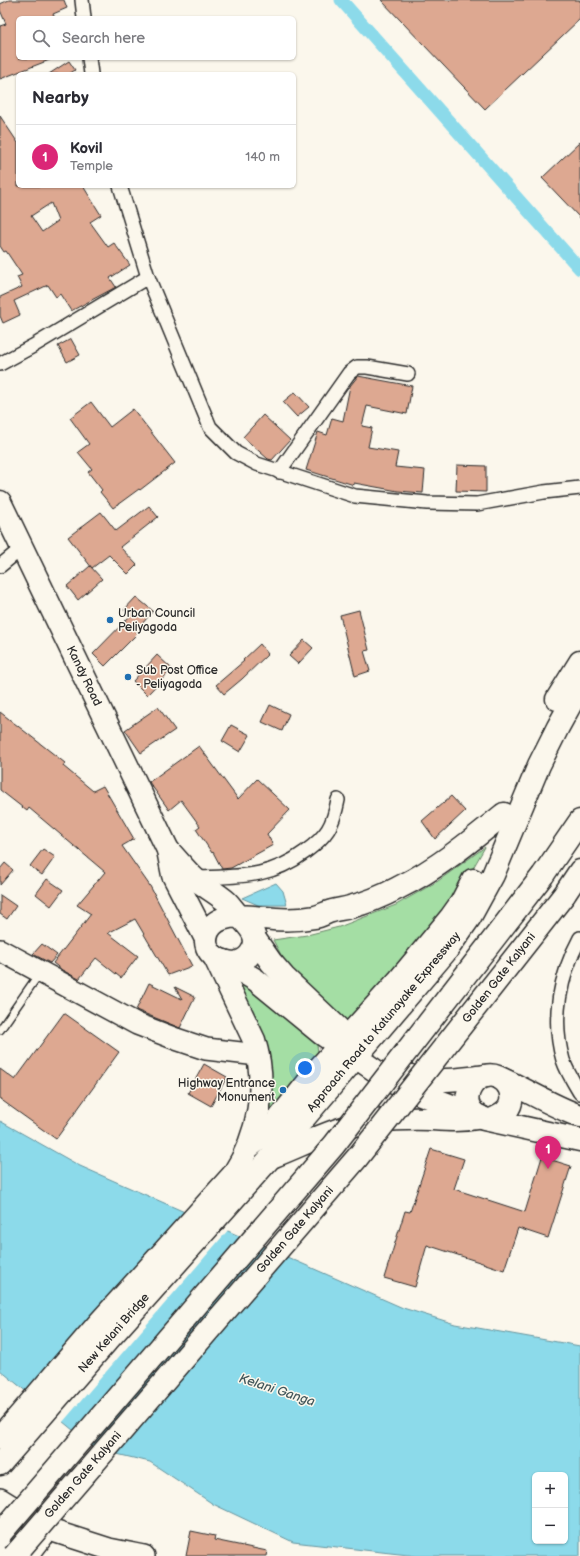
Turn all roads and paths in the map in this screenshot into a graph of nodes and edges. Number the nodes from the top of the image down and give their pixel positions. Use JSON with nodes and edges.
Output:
{"nodes":[{"id":1,"x":82,"y":0,"type":"edge"},
{"id":2,"x":84,"y":16,"type":"edge"},
{"id":3,"x":89,"y":60,"type":"edge"},
{"id":4,"x":91,"y":72,"type":"edge"},
{"id":5,"x":121,"y":188,"type":"edge"},
{"id":6,"x":148,"y":277,"type":"junction"},
{"id":7,"x":0,"y":364,"type":"edge"},
{"id":8,"x":408,"y":374,"type":"dead end"},
{"id":9,"x":279,"y":472,"type":"junction"},
{"id":10,"x":580,"y":488,"type":"edge"},
{"id":11,"x":0,"y":502,"type":"edge"},
{"id":12,"x":22,"y":548,"type":"junction"},
{"id":13,"x":0,"y":566,"type":"edge"},
{"id":14,"x":580,"y":662,"type":"edge"},
{"id":15,"x":580,"y":687,"type":"edge"},
{"id":16,"x":338,"y":800,"type":"dead end"},
{"id":17,"x":504,"y":814,"type":"junction"},
{"id":18,"x":580,"y":821,"type":"edge"},
{"id":19,"x":168,"y":850,"type":"junction"},
{"id":20,"x":580,"y":871,"type":"edge"},
{"id":21,"x":194,"y":878,"type":"junction"},
{"id":22,"x":239,"y":916,"type":"junction"},
{"id":23,"x":255,"y":938,"type":"junction"},
{"id":24,"x":580,"y":938,"type":"edge"},
{"id":25,"x":0,"y":950,"type":"edge"},
{"id":26,"x":215,"y":952,"type":"junction"},
{"id":27,"x":41,"y":973,"type":"junction"},
{"id":28,"x":0,"y":1030,"type":"edge"},
{"id":29,"x":258,"y":1054,"type":"junction"},
{"id":30,"x":494,"y":1077,"type":"junction"},
{"id":31,"x":580,"y":1093,"type":"edge"},
{"id":32,"x":580,"y":1116,"type":"edge"},
{"id":33,"x":486,"y":1118,"type":"junction"},
{"id":34,"x":580,"y":1140,"type":"edge"},
{"id":35,"x":248,"y":1148,"type":"junction"},
{"id":36,"x":271,"y":1157,"type":"junction"},
{"id":37,"x":223,"y":1198,"type":"junction"},
{"id":38,"x":0,"y":1438,"type":"edge"},
{"id":39,"x":0,"y":1464,"type":"edge"},
{"id":40,"x":0,"y":1499,"type":"edge"},
{"id":41,"x":50,"y":1530,"type":"junction"},
{"id":42,"x":0,"y":1534,"type":"edge"},
{"id":43,"x":14,"y":1556,"type":"edge"},
{"id":44,"x":30,"y":1556,"type":"edge"},
{"id":45,"x":144,"y":1556,"type":"edge"}],
"edges":[{"from":1,"to":2,"type":"street"},
{"from":3,"to":4,"type":"street"},
{"from":5,"to":6,"type":"street"},
{"from":6,"to":7,"type":"street"},
{"from":6,"to":9,"type":"street"},
{"from":8,"to":9,"type":"street"},
{"from":9,"to":10,"type":"street"},
{"from":11,"to":12,"type":"highway","name":"Kandy Road"},
{"from":12,"to":13,"type":"street"},
{"from":12,"to":19,"type":"highway","name":"Kandy Road"},
{"from":14,"to":17,"type":"highway","name":"Approach Road to Katunayake Expressway"},
{"from":15,"to":36,"type":"highway","name":"Approach Road to Katunayake Expressway"},
{"from":16,"to":21,"type":"street"},
{"from":17,"to":22,"type":"highway"},
{"from":17,"to":35,"type":"highway","name":"Approach Road to Katunayake Expressway"},
{"from":18,"to":42,"type":"highway","name":"Golden Gate Kalyani","bridge":true},
{"from":19,"to":21,"type":"highway","name":"Kandy Road"},
{"from":19,"to":26,"type":"highway","name":"Kandy Road"},
{"from":20,"to":43,"type":"highway","name":"Golden Gate Kalyani","bridge":true},
{"from":21,"to":22,"type":"highway","name":"Kandy Road"},
{"from":22,"to":23,"type":"highway"},
{"from":22,"to":26,"type":"highway"},
{"from":23,"to":26,"type":"highway"},
{"from":23,"to":30,"type":"highway"},
{"from":24,"to":31,"type":"street"},
{"from":25,"to":27,"type":"main road"},
{"from":26,"to":29,"type":"highway","name":"Kandy Road"},
{"from":26,"to":33,"type":"highway"},
{"from":27,"to":28,"type":"lane"},
{"from":27,"to":29,"type":"main road"},
{"from":29,"to":35,"type":"highway","name":"Kandy Road"},
{"from":30,"to":32,"type":"highway"},
{"from":30,"to":33,"type":"highway"},
{"from":30,"to":33,"type":"highway"},
{"from":33,"to":34,"type":"highway"},
{"from":33,"to":36,"type":"highway"},
{"from":35,"to":37,"type":"highway"},
{"from":36,"to":37,"type":"highway","name":"Approach Road to Katunayake Expressway"},
{"from":37,"to":38,"type":"highway","name":"New Kelani Bridge"},
{"from":37,"to":39,"type":"highway","name":"New Kelani Bridge"},
{"from":40,"to":41,"type":"main road"},
{"from":41,"to":44,"type":"street"},
{"from":41,"to":45,"type":"main road"}]}
